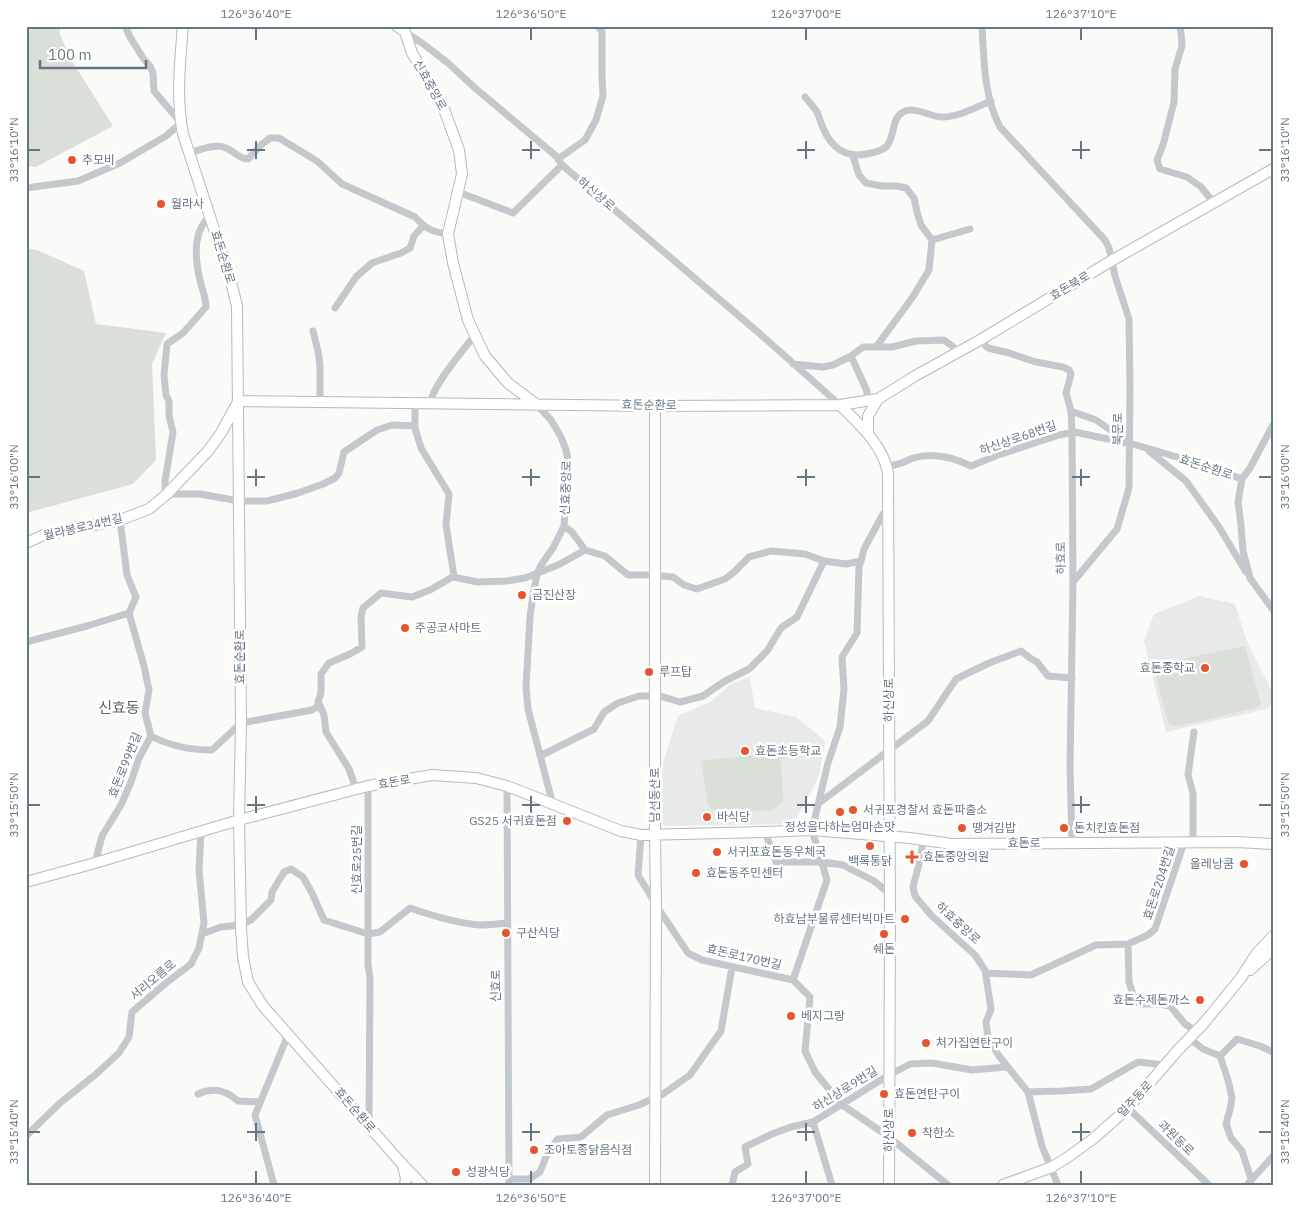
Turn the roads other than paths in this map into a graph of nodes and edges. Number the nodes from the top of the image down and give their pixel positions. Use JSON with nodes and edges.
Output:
{"nodes":[{"id":1,"x":126,"y":26,"type":"edge"},
{"id":2,"x":183,"y":26,"type":"edge"},
{"id":3,"x":598,"y":26,"type":"edge"},
{"id":4,"x":982,"y":26,"type":"edge"},
{"id":5,"x":1178,"y":26,"type":"edge"},
{"id":6,"x":401,"y":29,"type":"edge"},
{"id":7,"x":805,"y":97,"type":"dead end"},
{"id":8,"x":991,"y":101,"type":"junction"},
{"id":9,"x":181,"y":123,"type":"junction"},
{"id":10,"x":189,"y":153,"type":"junction"},
{"id":11,"x":853,"y":156,"type":"junction"},
{"id":12,"x":560,"y":162,"type":"junction"},
{"id":13,"x":1273,"y":169,"type":"edge"},
{"id":14,"x":26,"y":188,"type":"edge"},
{"id":15,"x":458,"y":192,"type":"junction"},
{"id":16,"x":1214,"y":203,"type":"junction"},
{"id":17,"x":210,"y":216,"type":"junction"},
{"id":18,"x":423,"y":226,"type":"junction"},
{"id":19,"x":970,"y":229,"type":"dead end"},
{"id":20,"x":448,"y":234,"type":"junction"},
{"id":21,"x":932,"y":240,"type":"junction"},
{"id":22,"x":1111,"y":261,"type":"junction"},
{"id":23,"x":335,"y":308,"type":"dead end"},
{"id":24,"x":313,"y":331,"type":"dead end"},
{"id":25,"x":475,"y":335,"type":"junction"},
{"id":26,"x":980,"y":340,"type":"junction"},
{"id":27,"x":876,"y":347,"type":"junction"},
{"id":28,"x":960,"y":352,"type":"junction"},
{"id":29,"x":851,"y":356,"type":"junction"},
{"id":30,"x":793,"y":364,"type":"junction"},
{"id":31,"x":878,"y":399,"type":"junction"},
{"id":32,"x":238,"y":402,"type":"junction"},
{"id":33,"x":320,"y":402,"type":"junction"},
{"id":34,"x":867,"y":402,"type":"junction"},
{"id":35,"x":414,"y":403,"type":"junction"},
{"id":36,"x":431,"y":403,"type":"junction"},
{"id":37,"x":840,"y":405,"type":"junction"},
{"id":38,"x":538,"y":406,"type":"junction"},
{"id":39,"x":655,"y":406,"type":"junction"},
{"id":40,"x":1071,"y":411,"type":"junction"},
{"id":41,"x":1273,"y":425,"type":"edge"},
{"id":42,"x":415,"y":426,"type":"junction"},
{"id":43,"x":868,"y":432,"type":"junction"},
{"id":44,"x":1072,"y":432,"type":"junction"},
{"id":45,"x":1129,"y":444,"type":"junction"},
{"id":46,"x":1145,"y":448,"type":"junction"},
{"id":47,"x":887,"y":466,"type":"junction"},
{"id":48,"x":1242,"y":479,"type":"junction"},
{"id":49,"x":166,"y":495,"type":"junction"},
{"id":50,"x":239,"y":501,"type":"junction"},
{"id":51,"x":889,"y":514,"type":"junction"},
{"id":52,"x":120,"y":520,"type":"junction"},
{"id":53,"x":564,"y":526,"type":"junction"},
{"id":54,"x":26,"y":544,"type":"edge"},
{"id":55,"x":585,"y":550,"type":"junction"},
{"id":56,"x":824,"y":561,"type":"junction"},
{"id":57,"x":861,"y":561,"type":"junction"},
{"id":58,"x":537,"y":574,"type":"junction"},
{"id":59,"x":656,"y":575,"type":"junction"},
{"id":60,"x":454,"y":577,"type":"junction"},
{"id":61,"x":1250,"y":578,"type":"junction"},
{"id":62,"x":1073,"y":582,"type":"junction"},
{"id":63,"x":1273,"y":610,"type":"edge"},
{"id":64,"x":129,"y":613,"type":"junction"},
{"id":65,"x":26,"y":642,"type":"edge"},
{"id":66,"x":1072,"y":678,"type":"junction"},
{"id":67,"x":655,"y":696,"type":"junction"},
{"id":68,"x":318,"y":701,"type":"junction"},
{"id":69,"x":241,"y":723,"type":"junction"},
{"id":70,"x":1194,"y":732,"type":"dead end"},
{"id":71,"x":151,"y":736,"type":"junction"},
{"id":72,"x":889,"y":750,"type":"junction"},
{"id":73,"x":540,"y":756,"type":"junction"},
{"id":74,"x":368,"y":786,"type":"junction"},
{"id":75,"x":507,"y":786,"type":"junction"},
{"id":76,"x":356,"y":789,"type":"junction"},
{"id":77,"x":819,"y":803,"type":"junction"},
{"id":78,"x":554,"y":804,"type":"junction"},
{"id":79,"x":239,"y":820,"type":"junction"},
{"id":80,"x":812,"y":830,"type":"junction"},
{"id":81,"x":201,"y":831,"type":"junction"},
{"id":82,"x":765,"y":832,"type":"junction"},
{"id":83,"x":641,"y":835,"type":"junction"},
{"id":84,"x":655,"y":835,"type":"junction"},
{"id":85,"x":889,"y":836,"type":"junction"},
{"id":86,"x":923,"y":840,"type":"junction"},
{"id":87,"x":1189,"y":842,"type":"junction"},
{"id":88,"x":1072,"y":843,"type":"junction"},
{"id":89,"x":1273,"y":844,"type":"edge"},
{"id":90,"x":823,"y":862,"type":"junction"},
{"id":91,"x":95,"y":863,"type":"junction"},
{"id":92,"x":26,"y":882,"type":"edge"},
{"id":93,"x":890,"y":894,"type":"junction"},
{"id":94,"x":656,"y":905,"type":"junction"},
{"id":95,"x":508,"y":923,"type":"junction"},
{"id":96,"x":241,"y":925,"type":"junction"},
{"id":97,"x":1273,"y":928,"type":"edge"},
{"id":98,"x":202,"y":934,"type":"junction"},
{"id":99,"x":368,"y":934,"type":"junction"},
{"id":100,"x":1273,"y":936,"type":"edge"},
{"id":101,"x":1128,"y":944,"type":"junction"},
{"id":102,"x":1273,"y":950,"type":"edge"},
{"id":103,"x":1257,"y":952,"type":"junction"},
{"id":104,"x":732,"y":967,"type":"junction"},
{"id":105,"x":986,"y":973,"type":"junction"},
{"id":106,"x":1240,"y":979,"type":"junction"},
{"id":107,"x":793,"y":980,"type":"junction"},
{"id":108,"x":1192,"y":1034,"type":"junction"},
{"id":109,"x":288,"y":1035,"type":"junction"},
{"id":110,"x":1273,"y":1052,"type":"edge"},
{"id":111,"x":1220,"y":1056,"type":"junction"},
{"id":112,"x":1165,"y":1065,"type":"junction"},
{"id":113,"x":1007,"y":1067,"type":"junction"},
{"id":114,"x":889,"y":1075,"type":"junction"},
{"id":115,"x":1028,"y":1092,"type":"junction"},
{"id":116,"x":198,"y":1094,"type":"dead end"},
{"id":117,"x":655,"y":1098,"type":"junction"},
{"id":118,"x":260,"y":1102,"type":"junction"},
{"id":119,"x":841,"y":1104,"type":"junction"},
{"id":120,"x":1128,"y":1108,"type":"junction"},
{"id":121,"x":813,"y":1122,"type":"junction"},
{"id":122,"x":369,"y":1126,"type":"junction"},
{"id":123,"x":26,"y":1136,"type":"edge"},
{"id":124,"x":889,"y":1137,"type":"junction"},
{"id":125,"x":1273,"y":1156,"type":"edge"},
{"id":126,"x":402,"y":1165,"type":"junction"},
{"id":127,"x":1052,"y":1167,"type":"junction"},
{"id":128,"x":509,"y":1182,"type":"edge"},
{"id":129,"x":1249,"y":1182,"type":"edge"},
{"id":130,"x":274,"y":1185,"type":"edge"},
{"id":131,"x":404,"y":1185,"type":"edge"},
{"id":132,"x":422,"y":1185,"type":"edge"},
{"id":133,"x":655,"y":1185,"type":"edge"},
{"id":134,"x":732,"y":1185,"type":"edge"},
{"id":135,"x":832,"y":1185,"type":"edge"},
{"id":136,"x":889,"y":1185,"type":"edge"},
{"id":137,"x":948,"y":1185,"type":"edge"},
{"id":138,"x":1003,"y":1185,"type":"edge"},
{"id":139,"x":1058,"y":1185,"type":"edge"},
{"id":140,"x":1209,"y":1185,"type":"edge"}],
"edges":[{"from":1,"to":9,"type":"street"},
{"from":2,"to":9,"type":"street","name":"효돈순환로"},
{"from":3,"to":12,"type":"street"},
{"from":4,"to":8,"type":"street","name":"북문로"},
{"from":5,"to":16,"type":"street"},
{"from":6,"to":12,"type":"street","name":"하신상로"},
{"from":6,"to":15,"type":"street","name":"신효중앙로"},
{"from":7,"to":11,"type":"street"},
{"from":8,"to":11,"type":"street"},
{"from":8,"to":22,"type":"street","name":"북문로"},
{"from":9,"to":10,"type":"street","name":"효돈순환로"},
{"from":9,"to":14,"type":"street"},
{"from":10,"to":17,"type":"street","name":"효돈순환로"},
{"from":10,"to":18,"type":"street"},
{"from":11,"to":21,"type":"street"},
{"from":12,"to":15,"type":"street"},
{"from":12,"to":30,"type":"street","name":"하신상로"},
{"from":13,"to":16,"type":"street","name":"효돈북로"},
{"from":15,"to":20,"type":"street","name":"신효중앙로"},
{"from":16,"to":22,"type":"street","name":"효돈북로"},
{"from":17,"to":32,"type":"street","name":"효돈순환로"},
{"from":17,"to":49,"type":"street"},
{"from":18,"to":20,"type":"street"},
{"from":18,"to":23,"type":"street"},
{"from":19,"to":21,"type":"street"},
{"from":20,"to":25,"type":"street","name":"신효중앙로"},
{"from":21,"to":27,"type":"street"},
{"from":22,"to":26,"type":"street","name":"효돈북로"},
{"from":22,"to":45,"type":"street","name":"북문로"},
{"from":24,"to":33,"type":"street"},
{"from":25,"to":36,"type":"street"},
{"from":25,"to":38,"type":"street","name":"신효중앙로"},
{"from":26,"to":28,"type":"street","name":"효돈북로"},
{"from":26,"to":40,"type":"street","name":"하효로"},
{"from":27,"to":28,"type":"street"},
{"from":27,"to":29,"type":"street"},
{"from":28,"to":31,"type":"street","name":"효돈북로"},
{"from":29,"to":30,"type":"street"},
{"from":29,"to":34,"type":"street"},
{"from":30,"to":37,"type":"street","name":"하신상로"},
{"from":31,"to":34,"type":"street","name":"효돈북로"},
{"from":31,"to":43,"type":"street"},
{"from":32,"to":33,"type":"street","name":"효돈순환로"},
{"from":32,"to":49,"type":"street","name":"월라봉로34번길"},
{"from":32,"to":50,"type":"street","name":"효돈순환로"},
{"from":33,"to":35,"type":"street","name":"효돈순환로"},
{"from":34,"to":37,"type":"street","name":"효돈순환로"},
{"from":35,"to":36,"type":"street","name":"효돈순환로"},
{"from":35,"to":42,"type":"street"},
{"from":36,"to":38,"type":"street","name":"효돈순환로"},
{"from":37,"to":39,"type":"street","name":"효돈순환로"},
{"from":37,"to":43,"type":"street","name":"하신상로"},
{"from":38,"to":39,"type":"street","name":"효돈순환로"},
{"from":38,"to":53,"type":"street","name":"신효중앙로"},
{"from":39,"to":59,"type":"street","name":"남선동산로"},
{"from":40,"to":44,"type":"street","name":"하효로"},
{"from":40,"to":45,"type":"street","name":"효돈순환로"},
{"from":41,"to":48,"type":"street"},
{"from":42,"to":50,"type":"street"},
{"from":42,"to":60,"type":"street"},
{"from":43,"to":47,"type":"street","name":"하신상로"},
{"from":44,"to":45,"type":"street","name":"하신상로68번길"},
{"from":44,"to":47,"type":"street","name":"하신상로68번길"},
{"from":44,"to":62,"type":"street","name":"하효로"},
{"from":45,"to":46,"type":"street","name":"효돈순환로"},
{"from":45,"to":62,"type":"street","name":"북문로"},
{"from":46,"to":48,"type":"street","name":"효돈순환로"},
{"from":46,"to":61,"type":"street"},
{"from":47,"to":51,"type":"street","name":"하신상로"},
{"from":48,"to":61,"type":"street","name":"효돈순환로"},
{"from":49,"to":50,"type":"street"},
{"from":49,"to":52,"type":"street","name":"월라봉로34번길"},
{"from":50,"to":69,"type":"street","name":"효돈순환로"},
{"from":51,"to":57,"type":"street"},
{"from":51,"to":72,"type":"street","name":"하신상로"},
{"from":52,"to":54,"type":"street","name":"월라봉로34번길"},
{"from":52,"to":64,"type":"street","name":"효돈로99번길"},
{"from":53,"to":55,"type":"street"},
{"from":53,"to":58,"type":"street","name":"신효중앙로"},
{"from":55,"to":58,"type":"street"},
{"from":55,"to":59,"type":"street"},
{"from":56,"to":57,"type":"street"},
{"from":56,"to":59,"type":"street"},
{"from":56,"to":67,"type":"street"},
{"from":57,"to":77,"type":"street"},
{"from":58,"to":60,"type":"street"},
{"from":58,"to":73,"type":"street","name":"신효중앙로"},
{"from":59,"to":67,"type":"street","name":"남선동산로"},
{"from":60,"to":68,"type":"street"},
{"from":61,"to":63,"type":"street","name":"효돈순환로"},
{"from":62,"to":66,"type":"street","name":"하효로"},
{"from":64,"to":65,"type":"street"},
{"from":64,"to":71,"type":"street","name":"효돈로99번길"},
{"from":66,"to":72,"type":"street"},
{"from":66,"to":88,"type":"street","name":"하효로"},
{"from":67,"to":73,"type":"street"},
{"from":67,"to":84,"type":"street","name":"남선동산로"},
{"from":68,"to":69,"type":"street"},
{"from":68,"to":76,"type":"street"},
{"from":69,"to":71,"type":"street"},
{"from":69,"to":79,"type":"street","name":"효돈순환로"},
{"from":70,"to":87,"type":"street"},
{"from":71,"to":91,"type":"street","name":"효돈로99번길"},
{"from":72,"to":77,"type":"street"},
{"from":72,"to":85,"type":"street","name":"하신상로"},
{"from":73,"to":78,"type":"street","name":"신효중앙로"},
{"from":74,"to":75,"type":"street","name":"효돈로"},
{"from":74,"to":76,"type":"street","name":"효돈로"},
{"from":74,"to":99,"type":"street","name":"신효로25번길"},
{"from":75,"to":78,"type":"street","name":"효돈로"},
{"from":75,"to":95,"type":"street","name":"신효로"},
{"from":76,"to":79,"type":"street","name":"효돈로"},
{"from":77,"to":80,"type":"street"},
{"from":78,"to":83,"type":"street","name":"효돈로"},
{"from":79,"to":81,"type":"street","name":"효돈로"},
{"from":79,"to":96,"type":"street","name":"효돈순환로"},
{"from":80,"to":82,"type":"street","name":"효돈로"},
{"from":80,"to":85,"type":"street","name":"효돈로"},
{"from":80,"to":90,"type":"street","name":"효돈로170번길"},
{"from":81,"to":91,"type":"street","name":"효돈로"},
{"from":81,"to":98,"type":"street","name":"서리오름로"},
{"from":82,"to":84,"type":"street","name":"효돈로"},
{"from":82,"to":90,"type":"street"},
{"from":83,"to":84,"type":"street","name":"효돈로"},
{"from":83,"to":94,"type":"street","name":"효돈로170번길"},
{"from":84,"to":94,"type":"street","name":"남선동산로"},
{"from":85,"to":86,"type":"street","name":"효돈로"},
{"from":85,"to":93,"type":"street","name":"하신상로"},
{"from":86,"to":88,"type":"street","name":"효돈로"},
{"from":86,"to":105,"type":"street","name":"하효중앙로"},
{"from":87,"to":88,"type":"street","name":"효돈로"},
{"from":87,"to":89,"type":"street","name":"효돈로"},
{"from":87,"to":101,"type":"street","name":"효돈로204번길"},
{"from":90,"to":93,"type":"street"},
{"from":90,"to":107,"type":"street","name":"효돈로170번길"},
{"from":91,"to":92,"type":"street","name":"효돈로"},
{"from":93,"to":114,"type":"street","name":"하신상로"},
{"from":94,"to":104,"type":"street","name":"효돈로170번길"},
{"from":94,"to":117,"type":"street","name":"남선동산로"},
{"from":95,"to":99,"type":"street"},
{"from":95,"to":128,"type":"street","name":"신효로"},
{"from":96,"to":98,"type":"street"},
{"from":96,"to":99,"type":"street"},
{"from":96,"to":109,"type":"street","name":"효돈순환로"},
{"from":97,"to":103,"type":"street"},
{"from":98,"to":123,"type":"street","name":"서리오름로"},
{"from":99,"to":122,"type":"street","name":"신효로25번길"},
{"from":100,"to":103,"type":"street","name":"일주동로"},
{"from":101,"to":105,"type":"street","name":"효돈로204번길"},
{"from":101,"to":108,"type":"street"},
{"from":102,"to":106,"type":"street","name":"일주동로"},
{"from":103,"to":106,"type":"street","name":"일주동로"},
{"from":104,"to":107,"type":"street","name":"효돈로170번길"},
{"from":104,"to":117,"type":"street"},
{"from":105,"to":113,"type":"street","name":"하효중앙로"},
{"from":106,"to":108,"type":"street","name":"일주동로"},
{"from":107,"to":119,"type":"street","name":"효돈로170번길"},
{"from":108,"to":111,"type":"street"},
{"from":108,"to":112,"type":"street","name":"일주동로"},
{"from":109,"to":118,"type":"street"},
{"from":109,"to":122,"type":"street","name":"효돈순환로"},
{"from":110,"to":111,"type":"street"},
{"from":111,"to":129,"type":"street"},
{"from":112,"to":115,"type":"street"},
{"from":112,"to":120,"type":"street","name":"일주동로"},
{"from":113,"to":114,"type":"street"},
{"from":113,"to":115,"type":"street","name":"하효중앙로"},
{"from":114,"to":119,"type":"street","name":"하신상로9번길"},
{"from":114,"to":124,"type":"street","name":"하신상로"},
{"from":115,"to":127,"type":"street","name":"하효중앙로"},
{"from":116,"to":118,"type":"street"},
{"from":117,"to":128,"type":"street"},
{"from":117,"to":133,"type":"street","name":"남선동산로"},
{"from":118,"to":130,"type":"street"},
{"from":119,"to":121,"type":"street","name":"하신상로9번길"},
{"from":119,"to":124,"type":"street","name":"효돈로170번길"},
{"from":120,"to":127,"type":"street","name":"일주동로"},
{"from":120,"to":140,"type":"street","name":"과원동로"},
{"from":121,"to":134,"type":"street","name":"하신상로9번길"},
{"from":121,"to":135,"type":"street","name":"하신상로9번길"},
{"from":122,"to":126,"type":"street","name":"효돈순환로"},
{"from":124,"to":136,"type":"street","name":"하신상로"},
{"from":124,"to":137,"type":"street","name":"효돈로170번길"},
{"from":125,"to":129,"type":"street"},
{"from":126,"to":131,"type":"street"},
{"from":126,"to":132,"type":"street","name":"효돈순환로"},
{"from":127,"to":138,"type":"street","name":"일주동로"},
{"from":127,"to":139,"type":"street","name":"하효중앙로"}]}
